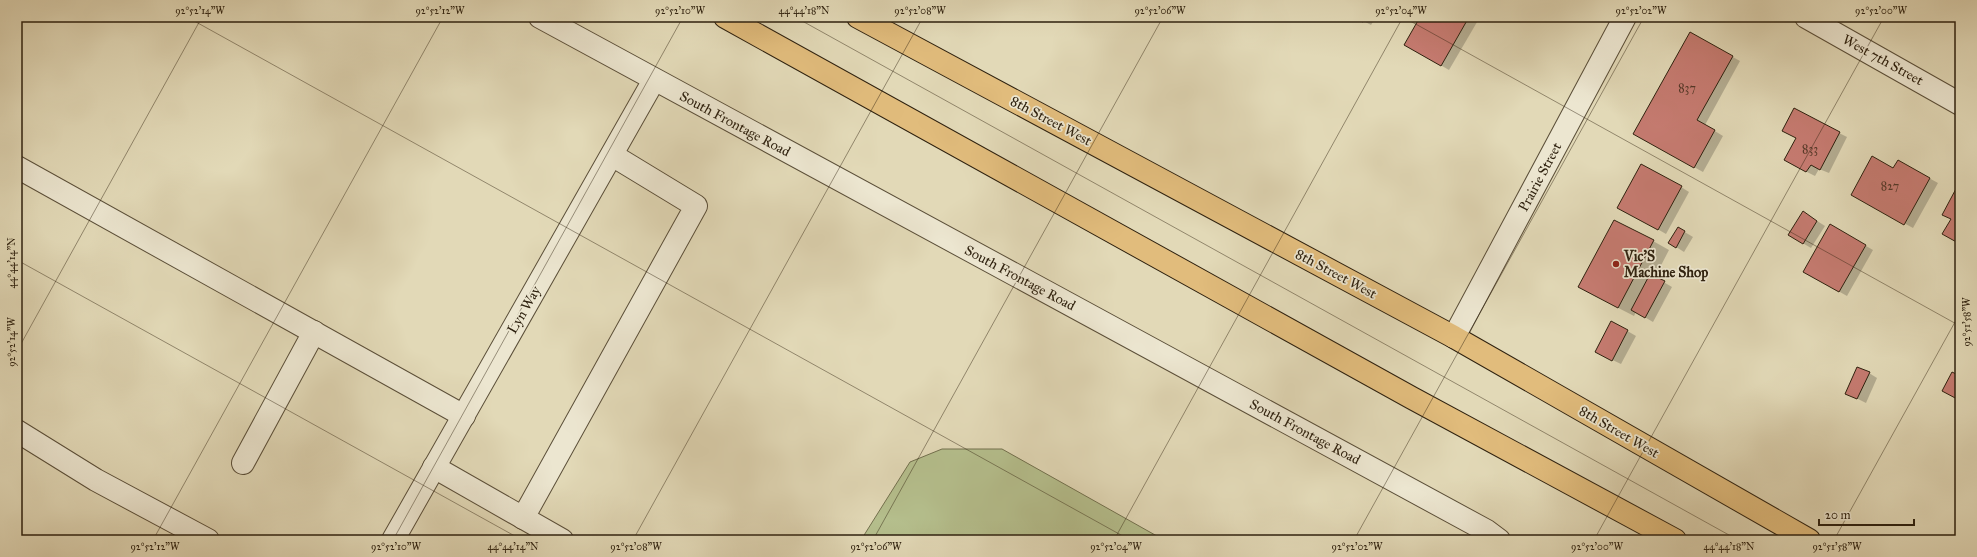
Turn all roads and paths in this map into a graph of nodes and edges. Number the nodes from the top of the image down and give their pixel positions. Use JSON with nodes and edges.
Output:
{"nodes":[{"id":1,"x":540,"y":17,"type":"edge"},
{"id":2,"x":725,"y":17,"type":"edge"},
{"id":3,"x":858,"y":17,"type":"edge"},
{"id":4,"x":1625,"y":17,"type":"edge"},
{"id":5,"x":1806,"y":17,"type":"edge"},
{"id":6,"x":654,"y":80,"type":"junction"},
{"id":7,"x":1960,"y":104,"type":"edge"},
{"id":8,"x":612,"y":155,"type":"junction"},
{"id":9,"x":17,"y":167,"type":"edge"},
{"id":10,"x":314,"y":332,"type":"junction"},
{"id":11,"x":1454,"y":338,"type":"junction"},
{"id":12,"x":464,"y":416,"type":"junction"},
{"id":13,"x":17,"y":431,"type":"edge"},
{"id":14,"x":243,"y":463,"type":"dead end"},
{"id":15,"x":434,"y":467,"type":"junction"},
{"id":16,"x":523,"y":518,"type":"junction"},
{"id":17,"x":208,"y":540,"type":"edge"},
{"id":18,"x":393,"y":540,"type":"edge"},
{"id":19,"x":562,"y":540,"type":"edge"},
{"id":20,"x":1498,"y":540,"type":"edge"},
{"id":21,"x":1675,"y":540,"type":"edge"},
{"id":22,"x":1809,"y":540,"type":"edge"}],
"edges":[{"from":1,"to":6,"type":"street","name":"South Frontage Road"},
{"from":2,"to":21,"type":"highway"},
{"from":3,"to":11,"type":"highway","name":"8th Street West"},
{"from":4,"to":11,"type":"street","name":"Prairie Street"},
{"from":5,"to":7,"type":"street","name":"West 7th Street"},
{"from":6,"to":8,"type":"street","name":"Lyn Way"},
{"from":6,"to":20,"type":"street","name":"South Frontage Road"},
{"from":8,"to":12,"type":"street","name":"Lyn Way"},
{"from":8,"to":16,"type":"street"},
{"from":9,"to":10,"type":"street"},
{"from":10,"to":12,"type":"street"},
{"from":10,"to":14,"type":"street"},
{"from":11,"to":22,"type":"highway","name":"8th Street West"},
{"from":12,"to":15,"type":"street","name":"Lyn Way"},
{"from":13,"to":17,"type":"street"},
{"from":15,"to":16,"type":"street"},
{"from":15,"to":18,"type":"street","name":"Lyn Way"},
{"from":16,"to":19,"type":"street"}]}
